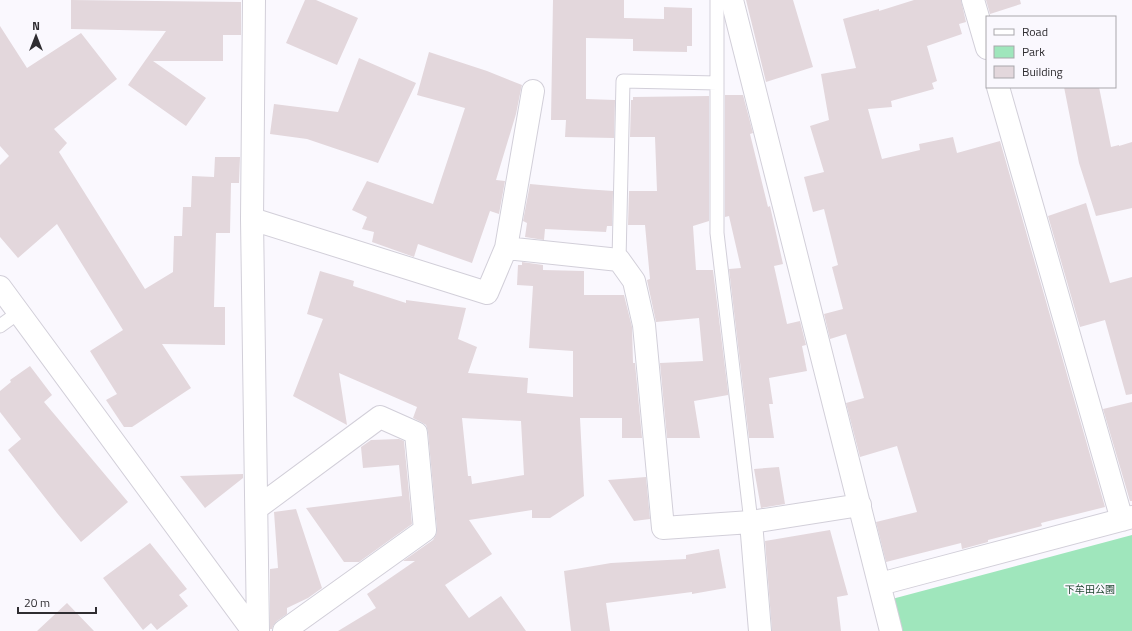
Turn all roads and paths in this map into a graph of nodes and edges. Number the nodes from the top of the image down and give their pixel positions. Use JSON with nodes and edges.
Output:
{"nodes":[{"id":1,"x":254,"y":0,"type":"edge"},
{"id":2,"x":717,"y":0,"type":"edge"},
{"id":3,"x":732,"y":0,"type":"edge"},
{"id":4,"x":973,"y":0,"type":"edge"},
{"id":5,"x":986,"y":45,"type":"edge"},
{"id":6,"x":717,"y":83,"type":"junction"},
{"id":7,"x":998,"y":88,"type":"edge"},
{"id":8,"x":533,"y":91,"type":"dead end"},
{"id":9,"x":252,"y":220,"type":"junction"},
{"id":10,"x":506,"y":248,"type":"junction"},
{"id":11,"x":619,"y":260,"type":"junction"},
{"id":12,"x":0,"y":287,"type":"edge"},
{"id":13,"x":18,"y":313,"type":"junction"},
{"id":14,"x":0,"y":326,"type":"edge"},
{"id":15,"x":860,"y":505,"type":"junction"},
{"id":16,"x":257,"y":508,"type":"junction"},
{"id":17,"x":1127,"y":519,"type":"edge"},
{"id":18,"x":751,"y":522,"type":"junction"},
{"id":19,"x":880,"y":584,"type":"junction"},
{"id":20,"x":253,"y":631,"type":"edge"},
{"id":21,"x":258,"y":631,"type":"edge"},
{"id":22,"x":284,"y":631,"type":"edge"},
{"id":23,"x":760,"y":631,"type":"edge"},
{"id":24,"x":891,"y":631,"type":"edge"}],
"edges":[{"from":1,"to":9,"type":"street"},
{"from":2,"to":6,"type":"lane"},
{"from":3,"to":15,"type":"street"},
{"from":4,"to":5,"type":"street"},
{"from":6,"to":11,"type":"lane"},
{"from":6,"to":18,"type":"lane"},
{"from":7,"to":17,"type":"street"},
{"from":8,"to":10,"type":"street"},
{"from":9,"to":10,"type":"street"},
{"from":9,"to":16,"type":"street"},
{"from":10,"to":11,"type":"street"},
{"from":11,"to":18,"type":"street"},
{"from":12,"to":13,"type":"street"},
{"from":13,"to":14,"type":"lane"},
{"from":13,"to":20,"type":"street"},
{"from":15,"to":18,"type":"street"},
{"from":15,"to":19,"type":"street"},
{"from":16,"to":21,"type":"street"},
{"from":16,"to":22,"type":"street"},
{"from":17,"to":19,"type":"street"},
{"from":18,"to":23,"type":"street"},
{"from":19,"to":24,"type":"street"}]}
